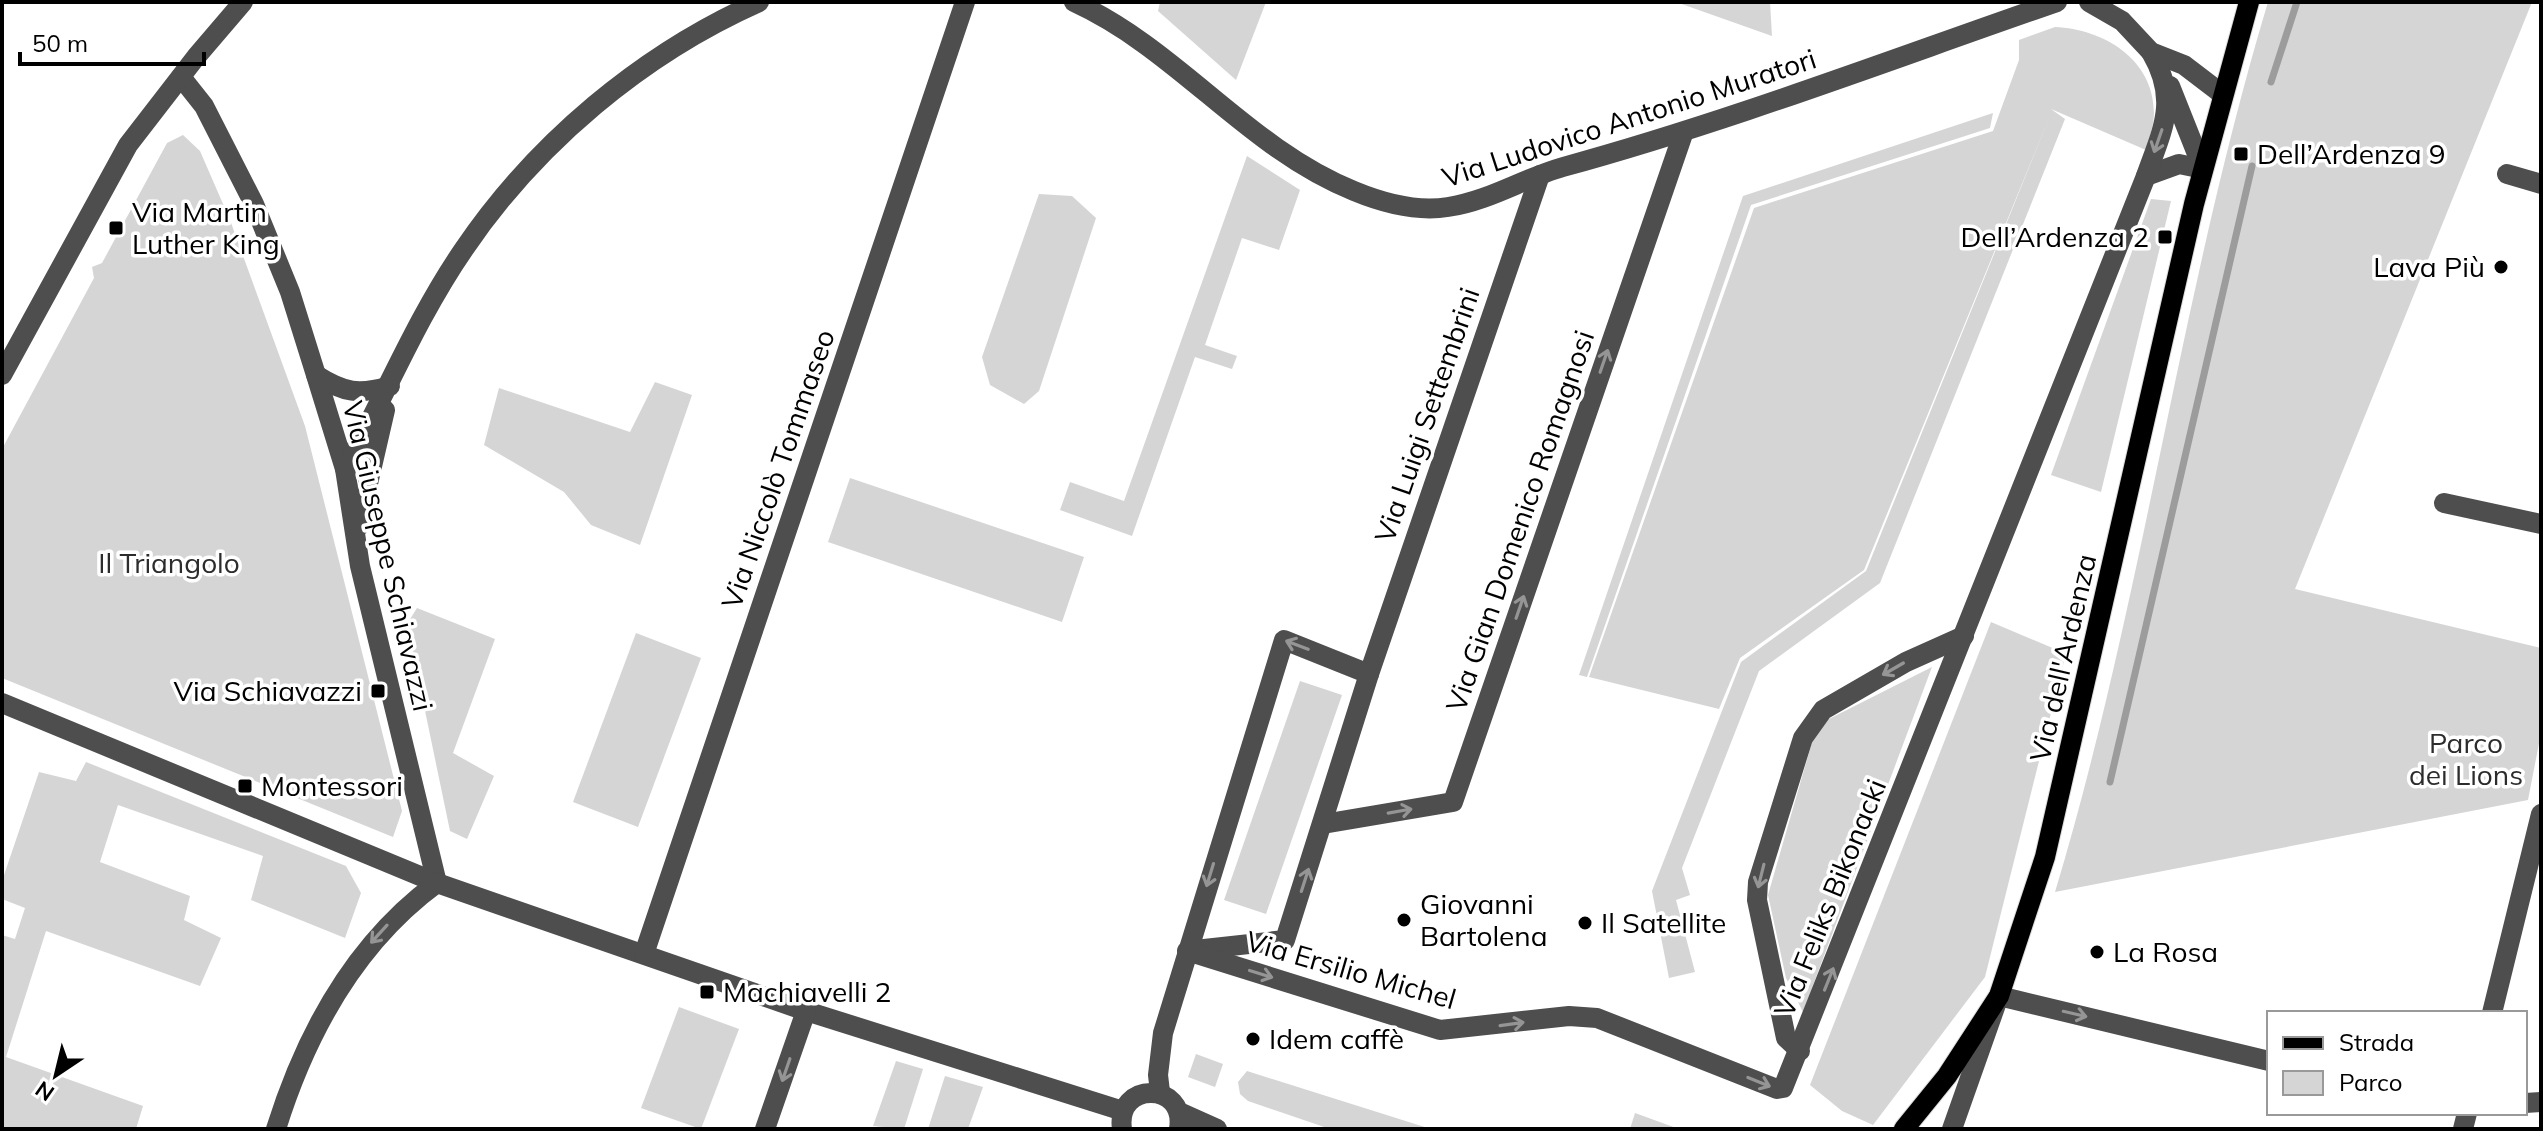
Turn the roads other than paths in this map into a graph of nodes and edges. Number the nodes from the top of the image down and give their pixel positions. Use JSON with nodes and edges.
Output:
{"nodes":[{"id":1,"x":243,"y":2,"type":"edge"},
{"id":2,"x":759,"y":2,"type":"edge"},
{"id":3,"x":965,"y":2,"type":"edge"},
{"id":4,"x":1074,"y":2,"type":"edge"},
{"id":5,"x":2057,"y":2,"type":"edge"},
{"id":6,"x":2089,"y":2,"type":"edge"},
{"id":7,"x":2249,"y":2,"type":"edge"},
{"id":8,"x":2151,"y":52,"type":"junction"},
{"id":9,"x":2165,"y":75,"type":"junction"},
{"id":10,"x":181,"y":77,"type":"junction"},
{"id":11,"x":2222,"y":94,"type":"junction"},
{"id":12,"x":1683,"y":134,"type":"junction"},
{"id":13,"x":2203,"y":169,"type":"junction"},
{"id":14,"x":2507,"y":174,"type":"dead end"},
{"id":15,"x":1540,"y":175,"type":"junction"},
{"id":16,"x":2146,"y":176,"type":"junction"},
{"id":17,"x":2541,"y":184,"type":"edge"},
{"id":18,"x":2,"y":375,"type":"edge"},
{"id":19,"x":316,"y":375,"type":"junction"},
{"id":20,"x":390,"y":386,"type":"junction"},
{"id":21,"x":345,"y":469,"type":"junction"},
{"id":22,"x":2444,"y":503,"type":"dead end"},
{"id":23,"x":2541,"y":524,"type":"edge"},
{"id":24,"x":356,"y":537,"type":"junction"},
{"id":25,"x":1964,"y":636,"type":"junction"},
{"id":26,"x":1369,"y":674,"type":"junction"},
{"id":27,"x":2,"y":703,"type":"edge"},
{"id":28,"x":2541,"y":814,"type":"edge"},
{"id":29,"x":1323,"y":824,"type":"junction"},
{"id":30,"x":437,"y":883,"type":"junction"},
{"id":31,"x":1187,"y":951,"type":"junction"},
{"id":32,"x":644,"y":954,"type":"junction"},
{"id":33,"x":1999,"y":996,"type":"junction"},
{"id":34,"x":806,"y":1011,"type":"junction"},
{"id":35,"x":2492,"y":1011,"type":"edge"},
{"id":36,"x":1800,"y":1051,"type":"junction"},
{"id":37,"x":2267,"y":1061,"type":"edge"},
{"id":38,"x":1160,"y":1092,"type":"junction"},
{"id":39,"x":1122,"y":1120,"type":"edge"},
{"id":40,"x":1179,"y":1120,"type":"edge"},
{"id":41,"x":276,"y":1129,"type":"edge"},
{"id":42,"x":765,"y":1129,"type":"edge"},
{"id":43,"x":1217,"y":1129,"type":"edge"},
{"id":44,"x":1904,"y":1129,"type":"edge"},
{"id":45,"x":1952,"y":1129,"type":"edge"}],
"edges":[{"from":1,"to":10,"type":"street"},
{"from":2,"to":20,"type":"street"},
{"from":3,"to":32,"type":"street","name":"Via Niccolò Tommaseo"},
{"from":4,"to":15,"type":"street","name":"Via Ludovico Antonio Muratori"},
{"from":5,"to":12,"type":"street","name":"Via Ludovico Antonio Muratori"},
{"from":6,"to":8,"type":"street"},
{"from":7,"to":11,"type":"main road","name":"Via dell'Ardenza"},
{"from":8,"to":9,"type":"street"},
{"from":8,"to":11,"type":"street"},
{"from":9,"to":13,"type":"street"},
{"from":9,"to":16,"type":"street","name":"Via Feliks Bikonacki","one_way":true},
{"from":10,"to":18,"type":"street"},
{"from":10,"to":19,"type":"street","name":"Via Giuseppe Schiavazzi"},
{"from":11,"to":13,"type":"main road","name":"Via dell'Ardenza"},
{"from":12,"to":15,"type":"street","name":"Via Ludovico Antonio Muratori"},
{"from":29,"to":12,"type":"street","name":"Via Gian Domenico Romagnosi","one_way":true},
{"from":13,"to":16,"type":"street"},
{"from":13,"to":33,"type":"main road","name":"Via dell'Ardenza"},
{"from":14,"to":17,"type":"street"},
{"from":15,"to":26,"type":"street","name":"Via Luigi Settembrini"},
{"from":16,"to":25,"type":"street","name":"Via Feliks Bikonacki"},
{"from":19,"to":20,"type":"street"},
{"from":19,"to":21,"type":"street","name":"Via Giuseppe Schiavazzi"},
{"from":20,"to":21,"type":"street"},
{"from":20,"to":24,"type":"street"},
{"from":21,"to":24,"type":"street","name":"Via Giuseppe Schiavazzi"},
{"from":22,"to":23,"type":"street"},
{"from":24,"to":30,"type":"street","name":"Via Giuseppe Schiavazzi"},
{"from":36,"to":25,"type":"street","name":"Via Feliks Bikonacki","one_way":true},
{"from":25,"to":36,"type":"street","name":"Via Feliks Bikonacki","one_way":true},
{"from":26,"to":29,"type":"street","name":"Via Luigi Settembrini"},
{"from":26,"to":31,"type":"street","one_way":true},
{"from":27,"to":30,"type":"street"},
{"from":28,"to":35,"type":"street"},
{"from":31,"to":29,"type":"street","name":"Via Luigi Settembrini","one_way":true},
{"from":30,"to":32,"type":"street"},
{"from":30,"to":41,"type":"street","one_way":true},
{"from":31,"to":36,"type":"street","name":"Via Ersilio Michel","one_way":true},
{"from":31,"to":38,"type":"street"},
{"from":32,"to":34,"type":"street"},
{"from":33,"to":37,"type":"street","one_way":true},
{"from":33,"to":44,"type":"main road","name":"Via dell'Ardenza"},
{"from":33,"to":45,"type":"street"},
{"from":34,"to":39,"type":"street"},
{"from":34,"to":42,"type":"street","one_way":true},
{"from":38,"to":39,"type":"street"},
{"from":38,"to":40,"type":"street"},
{"from":40,"to":43,"type":"street"}]}
